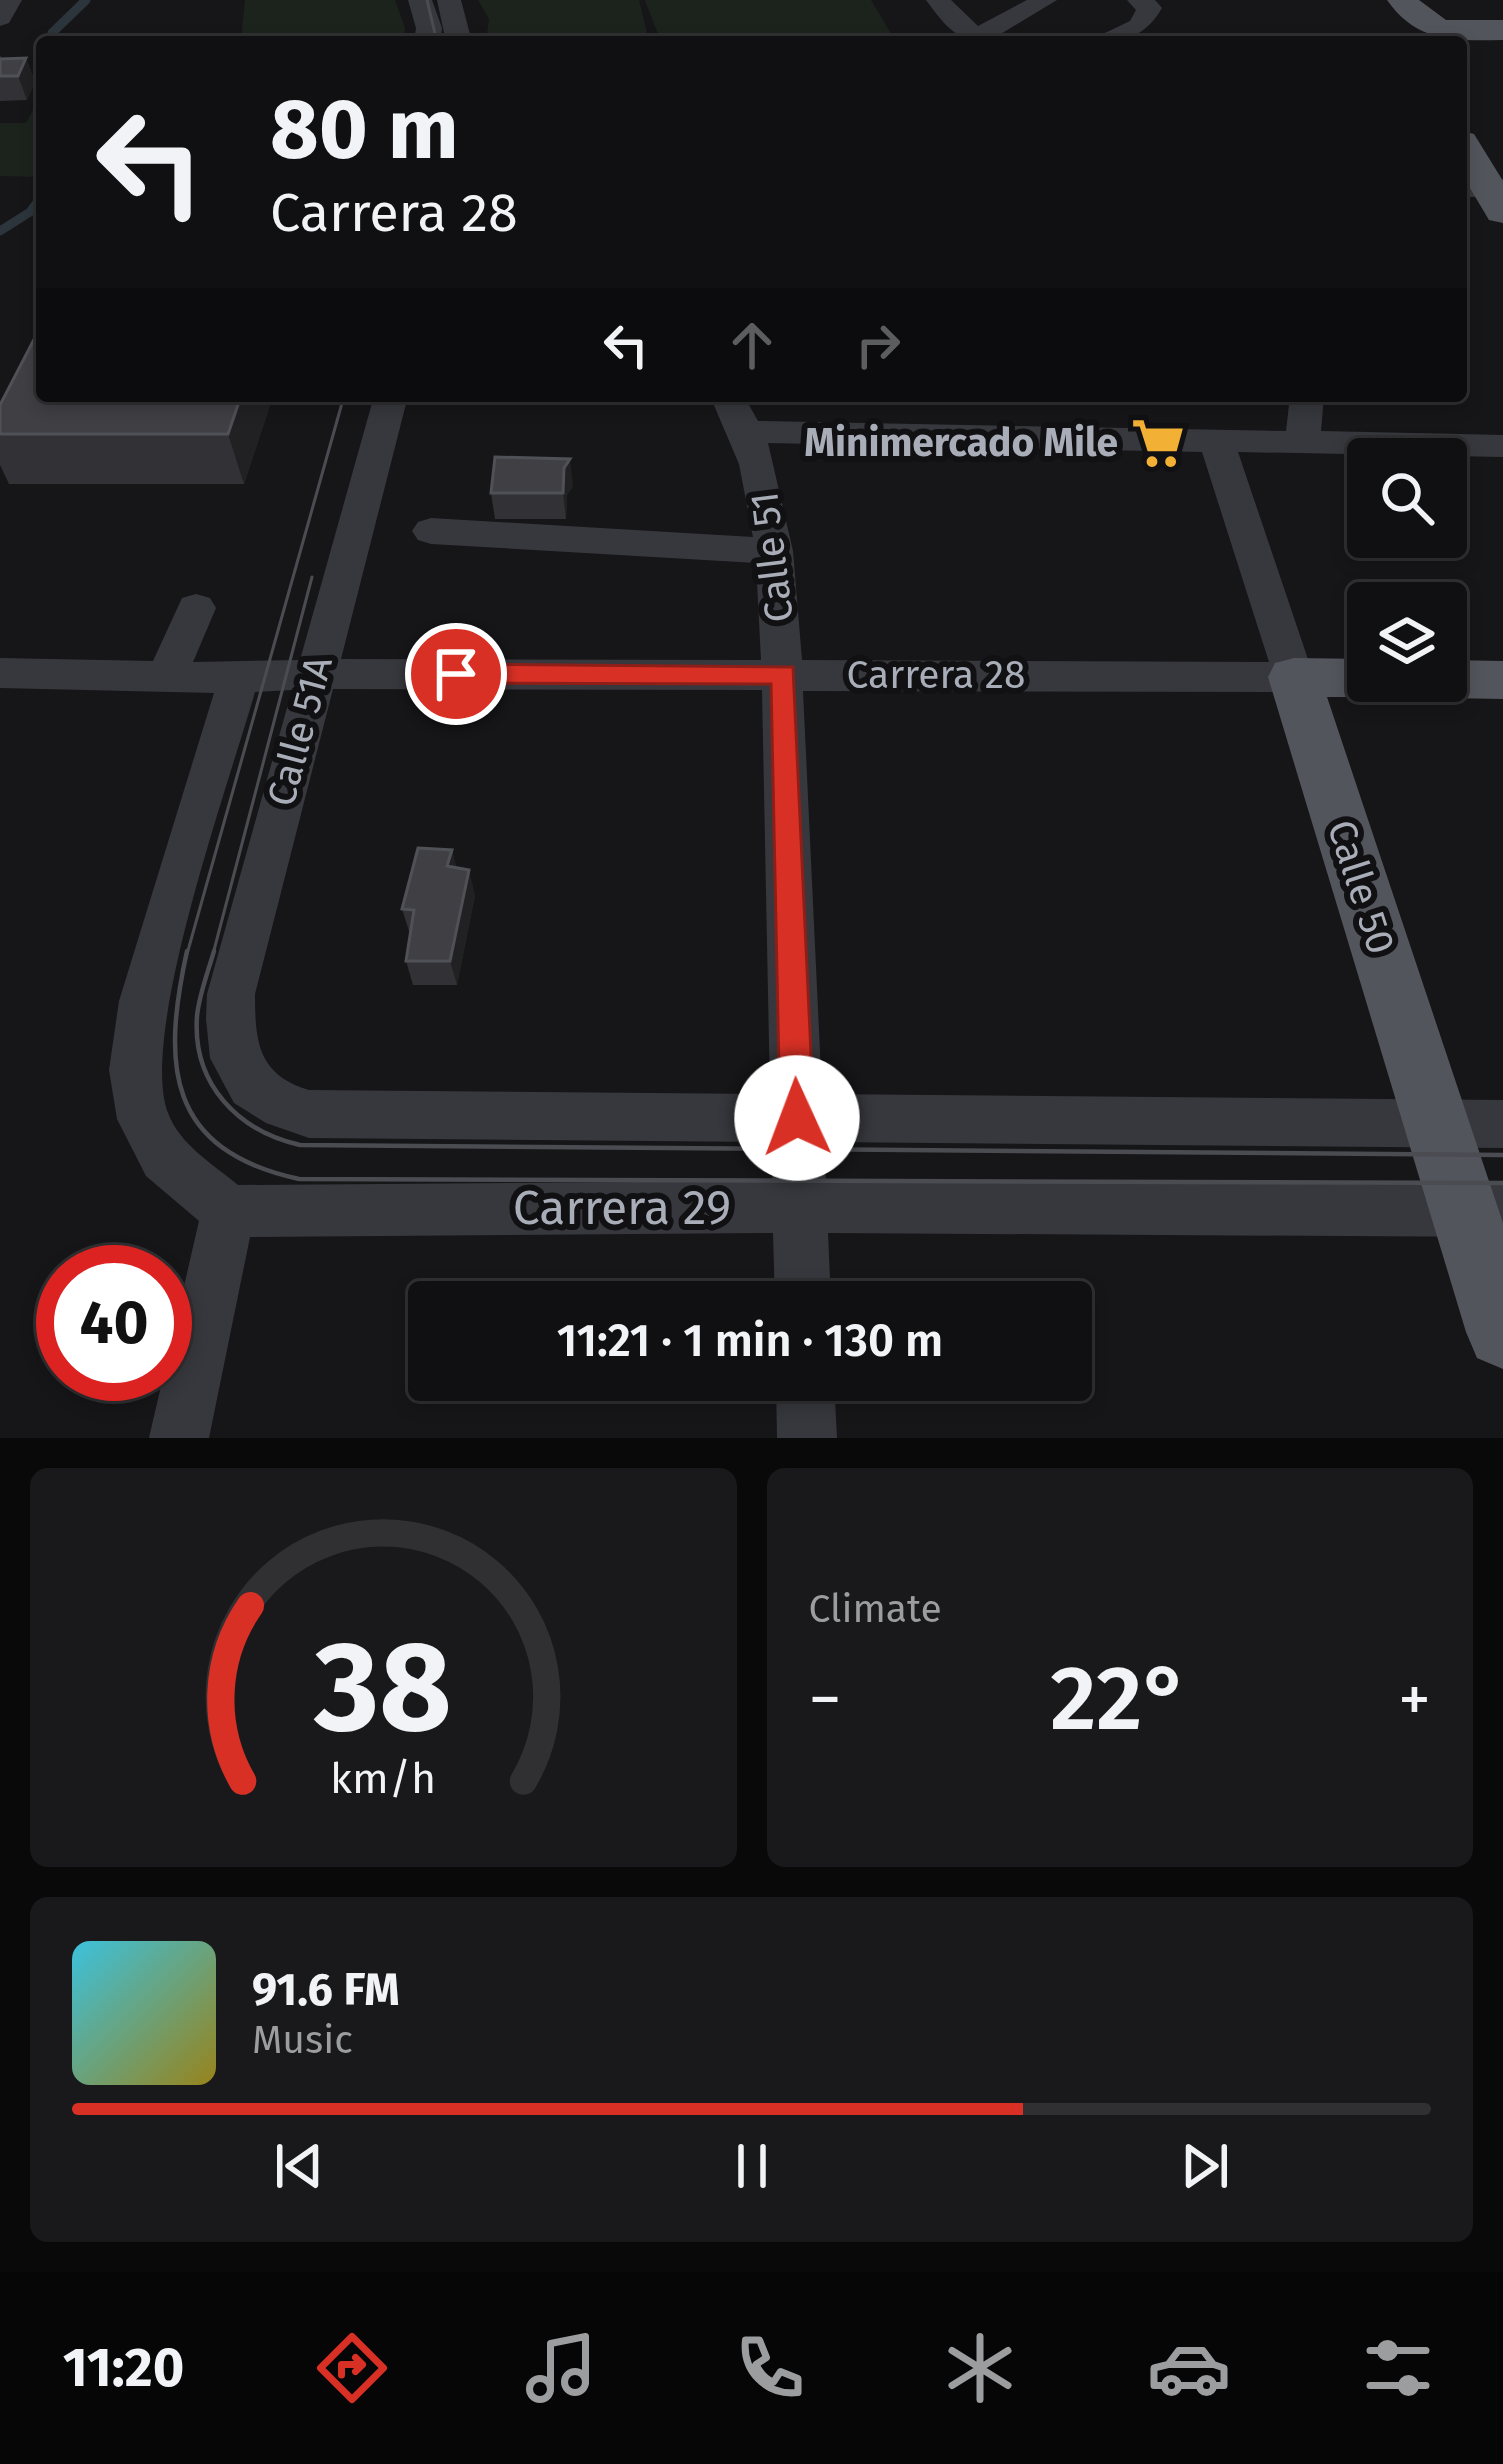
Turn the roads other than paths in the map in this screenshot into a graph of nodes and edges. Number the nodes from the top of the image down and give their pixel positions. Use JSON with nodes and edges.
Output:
{"nodes":[{"id":1,"x":10,"y":0,"type":"edge"},
{"id":2,"x":420,"y":0,"type":"edge"},
{"id":3,"x":449,"y":0,"type":"edge"},
{"id":4,"x":938,"y":0,"type":"edge"},
{"id":5,"x":1045,"y":0,"type":"edge"},
{"id":6,"x":1139,"y":0,"type":"edge"},
{"id":7,"x":1376,"y":0,"type":"edge"},
{"id":8,"x":1403,"y":0,"type":"edge"},
{"id":9,"x":0,"y":18,"type":"edge"},
{"id":10,"x":1503,"y":30,"type":"edge"},
{"id":11,"x":428,"y":36,"type":"edge"},
{"id":12,"x":458,"y":36,"type":"edge"},
{"id":13,"x":979,"y":36,"type":"edge"},
{"id":14,"x":991,"y":36,"type":"edge"},
{"id":15,"x":1114,"y":36,"type":"edge"},
{"id":16,"x":1397,"y":36,"type":"edge"},
{"id":17,"x":1458,"y":36,"type":"edge"},
{"id":18,"x":1467,"y":117,"type":"edge"},
{"id":19,"x":1467,"y":151,"type":"edge"},
{"id":20,"x":1492,"y":189,"type":"edge"},
{"id":21,"x":389,"y":402,"type":"edge"},
{"id":22,"x":731,"y":402,"type":"edge"},
{"id":23,"x":1306,"y":402,"type":"edge"},
{"id":24,"x":750,"y":432,"type":"junction"},
{"id":25,"x":1217,"y":442,"type":"junction"},
{"id":26,"x":1302,"y":443,"type":"junction"},
{"id":27,"x":1503,"y":446,"type":"edge"},
{"id":28,"x":431,"y":531,"type":"dead end"},
{"id":29,"x":774,"y":551,"type":"junction"},
{"id":30,"x":196,"y":608,"type":"dead end"},
{"id":31,"x":0,"y":674,"type":"edge"},
{"id":32,"x":168,"y":674,"type":"junction"},
{"id":33,"x":316,"y":674,"type":"junction"},
{"id":34,"x":784,"y":674,"type":"junction"},
{"id":35,"x":1294,"y":677,"type":"junction"},
{"id":36,"x":238,"y":678,"type":"junction"},
{"id":37,"x":1347,"y":678,"type":"edge"},
{"id":38,"x":1467,"y":679,"type":"edge"},
{"id":39,"x":1503,"y":680,"type":"edge"},
{"id":40,"x":797,"y":1118,"type":"junction"},
{"id":41,"x":1436,"y":1123,"type":"junction"},
{"id":42,"x":1503,"y":1124,"type":"edge"},
{"id":43,"x":800,"y":1207,"type":"junction"},
{"id":44,"x":228,"y":1211,"type":"junction"},
{"id":45,"x":1484,"y":1211,"type":"edge"},
{"id":46,"x":802,"y":1281,"type":"edge"},
{"id":47,"x":1503,"y":1332,"type":"edge"},
{"id":48,"x":806,"y":1401,"type":"edge"},
{"id":49,"x":179,"y":1438,"type":"edge"},
{"id":50,"x":807,"y":1438,"type":"edge"}],
"edges":[{"from":1,"to":9,"type":"street"},
{"from":2,"to":11,"type":"street"},
{"from":3,"to":12,"type":"street"},
{"from":4,"to":13,"type":"street"},
{"from":5,"to":14,"type":"street"},
{"from":6,"to":15,"type":"street"},
{"from":7,"to":16,"type":"main road"},
{"from":8,"to":17,"type":"main road"},
{"from":10,"to":17,"type":"main road"},
{"from":18,"to":20,"type":"main road"},
{"from":19,"to":20,"type":"main road"},
{"from":21,"to":33,"type":"street","name":"Calle 51A"},
{"from":22,"to":24,"type":"street","name":"Calle 51"},
{"from":23,"to":26,"type":"street"},
{"from":24,"to":25,"type":"street"},
{"from":24,"to":29,"type":"street","name":"Calle 51"},
{"from":25,"to":26,"type":"street"},
{"from":25,"to":35,"type":"street","name":"Calle 50"},
{"from":26,"to":27,"type":"street"},
{"from":28,"to":29,"type":"street"},
{"from":29,"to":34,"type":"street","name":"Calle 51"},
{"from":30,"to":32,"type":"street"},
{"from":31,"to":32,"type":"street","name":"Carrera 28"},
{"from":32,"to":36,"type":"street","name":"Carrera 28"},
{"from":33,"to":34,"type":"street","name":"Carrera 28"},
{"from":33,"to":36,"type":"street","name":"Carrera 28"},
{"from":33,"to":40,"type":"street","name":"Calle 51A"},
{"from":34,"to":35,"type":"street","name":"Carrera 28"},
{"from":34,"to":40,"type":"street","name":"Calle 51"},
{"from":35,"to":37,"type":"main road","name":"Carrera 28"},
{"from":35,"to":41,"type":"main road","name":"Calle 50"},
{"from":36,"to":44,"type":"street","name":"Calle 51A"},
{"from":38,"to":39,"type":"main road"},
{"from":40,"to":41,"type":"street"},
{"from":40,"to":43,"type":"street","name":"Calle 51"},
{"from":41,"to":42,"type":"street"},
{"from":41,"to":45,"type":"main road","name":"Calle 50"},
{"from":43,"to":44,"type":"street","name":"Carrera 29"},
{"from":43,"to":45,"type":"street","name":"Carrera 29"},
{"from":43,"to":46,"type":"street","name":"Calle 51"},
{"from":44,"to":49,"type":"street"},
{"from":45,"to":47,"type":"main road","name":"Calle 50"},
{"from":48,"to":50,"type":"street"}]}
